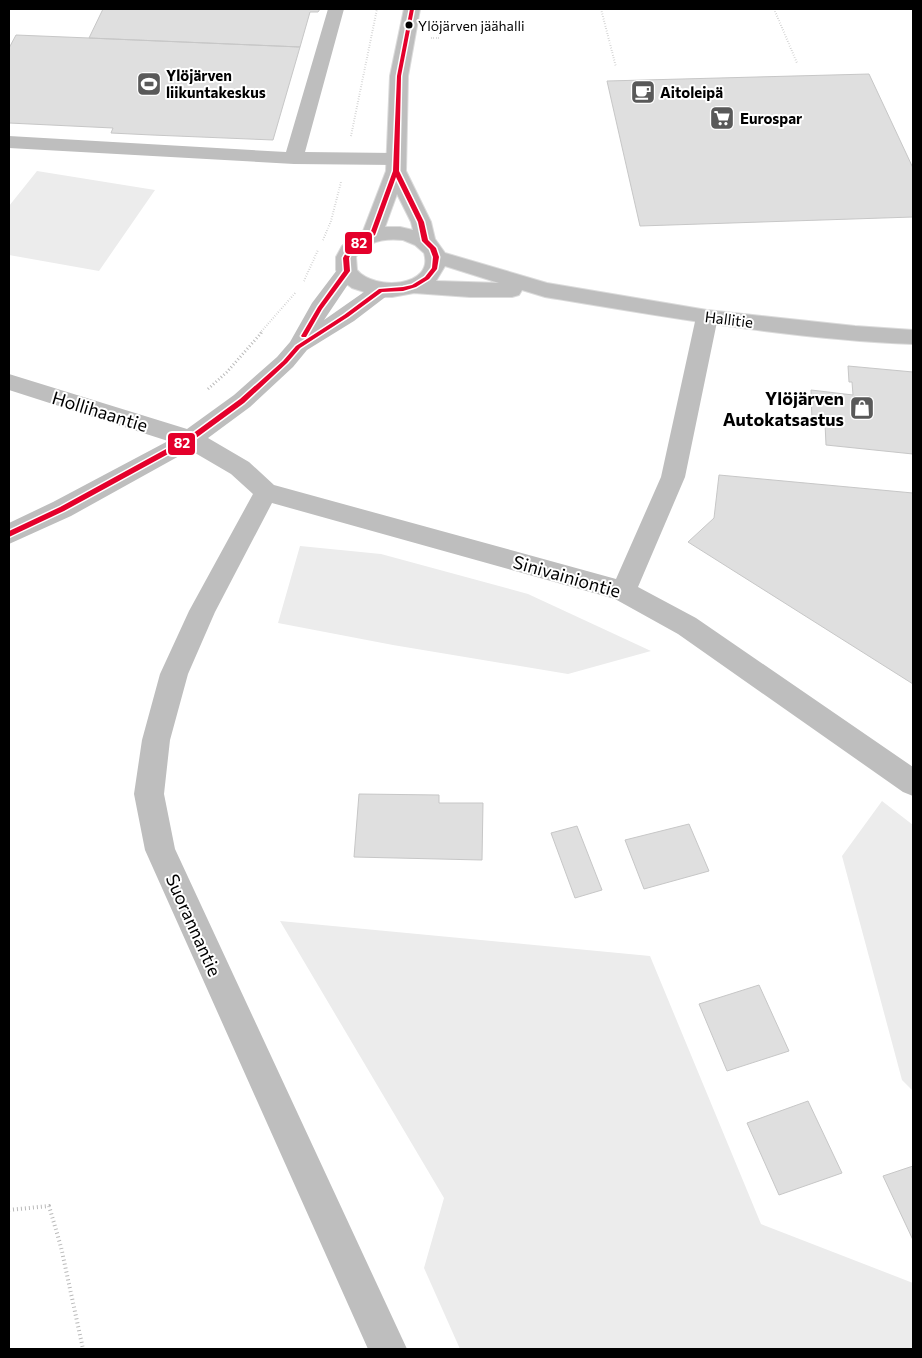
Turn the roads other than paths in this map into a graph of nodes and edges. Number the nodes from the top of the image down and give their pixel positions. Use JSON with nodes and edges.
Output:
{"nodes":[{"id":1,"x":336,"y":9,"type":"edge"},
{"id":2,"x":412,"y":9,"type":"edge"},
{"id":3,"x":9,"y":142,"type":"edge"},
{"id":4,"x":294,"y":158,"type":"junction"},
{"id":5,"x":396,"y":165,"type":"junction"},
{"id":6,"x":372,"y":235,"type":"junction"},
{"id":7,"x":430,"y":249,"type":"junction"},
{"id":8,"x":346,"y":271,"type":"junction"},
{"id":9,"x":414,"y":286,"type":"junction"},
{"id":10,"x":381,"y":290,"type":"junction"},
{"id":11,"x":545,"y":290,"type":"junction"},
{"id":12,"x":707,"y":317,"type":"junction"},
{"id":13,"x":913,"y":337,"type":"edge"},
{"id":14,"x":298,"y":347,"type":"junction"},
{"id":15,"x":9,"y":382,"type":"edge"},
{"id":16,"x":190,"y":439,"type":"junction"},
{"id":17,"x":266,"y":492,"type":"junction"},
{"id":18,"x":9,"y":534,"type":"edge"},
{"id":19,"x":623,"y":591,"type":"junction"},
{"id":20,"x":913,"y":783,"type":"edge"},
{"id":21,"x":388,"y":1349,"type":"edge"}],
"edges":[{"from":1,"to":4,"type":"street"},
{"from":2,"to":5,"type":"street"},
{"from":3,"to":4,"type":"street"},
{"from":4,"to":5,"type":"street"},
{"from":5,"to":6,"type":"street"},
{"from":5,"to":7,"type":"street"},
{"from":6,"to":7,"type":"street"},
{"from":6,"to":8,"type":"street"},
{"from":7,"to":9,"type":"street"},
{"from":7,"to":11,"type":"street","name":"Hallitie"},
{"from":8,"to":10,"type":"street"},
{"from":8,"to":14,"type":"street"},
{"from":9,"to":10,"type":"street"},
{"from":9,"to":11,"type":"street","name":"Hallitie"},
{"from":10,"to":14,"type":"street"},
{"from":11,"to":12,"type":"street","name":"Hallitie"},
{"from":12,"to":13,"type":"street","name":"Hallitie"},
{"from":12,"to":19,"type":"street"},
{"from":14,"to":16,"type":"street"},
{"from":15,"to":16,"type":"street","name":"Hollihaantie"},
{"from":16,"to":17,"type":"street","name":"Sinivainiontie"},
{"from":16,"to":18,"type":"street"},
{"from":17,"to":19,"type":"street","name":"Sinivainiontie"},
{"from":17,"to":21,"type":"street","name":"Suorannantie"},
{"from":19,"to":20,"type":"street","name":"Sinivainiontie"}]}
